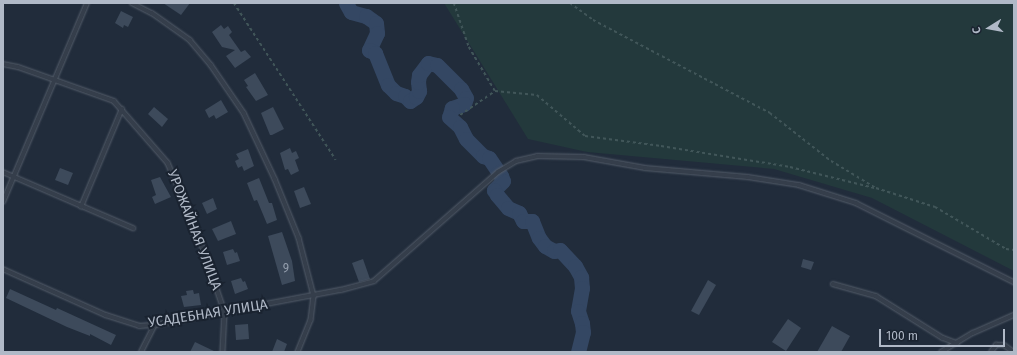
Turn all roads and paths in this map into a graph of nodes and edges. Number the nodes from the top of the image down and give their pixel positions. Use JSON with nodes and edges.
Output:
{"nodes":[{"id":1,"x":87,"y":3,"type":"edge"},
{"id":2,"x":132,"y":3,"type":"edge"},
{"id":3,"x":234,"y":3,"type":"edge"},
{"id":4,"x":454,"y":3,"type":"edge"},
{"id":5,"x":570,"y":3,"type":"edge"},
{"id":6,"x":3,"y":64,"type":"edge"},
{"id":7,"x":56,"y":80,"type":"junction"},
{"id":8,"x":495,"y":91,"type":"junction"},
{"id":9,"x":122,"y":110,"type":"junction"},
{"id":10,"x":460,"y":115,"type":"dead end"},
{"id":11,"x":336,"y":160,"type":"dead end"},
{"id":12,"x":3,"y":172,"type":"edge"},
{"id":13,"x":14,"y":177,"type":"junction"},
{"id":14,"x":876,"y":188,"type":"junction"},
{"id":15,"x":3,"y":202,"type":"edge"},
{"id":16,"x":81,"y":207,"type":"junction"},
{"id":17,"x":133,"y":228,"type":"dead end"},
{"id":18,"x":1014,"y":250,"type":"edge"},
{"id":19,"x":3,"y":268,"type":"edge"},
{"id":20,"x":1014,"y":282,"type":"edge"},
{"id":21,"x":833,"y":284,"type":"dead end"},
{"id":22,"x":314,"y":296,"type":"junction"},
{"id":23,"x":225,"y":312,"type":"junction"},
{"id":24,"x":1014,"y":315,"type":"edge"},
{"id":25,"x":155,"y":325,"type":"junction"},
{"id":26,"x":956,"y":343,"type":"junction"},
{"id":27,"x":141,"y":352,"type":"edge"},
{"id":28,"x":222,"y":352,"type":"edge"},
{"id":29,"x":298,"y":352,"type":"edge"},
{"id":30,"x":941,"y":352,"type":"edge"},
{"id":31,"x":991,"y":352,"type":"edge"},
{"id":32,"x":1014,"y":352,"type":"edge"}],
"edges":[{"from":1,"to":7,"type":"lane"},
{"from":2,"to":22,"type":"lane"},
{"from":3,"to":11,"type":"path"},
{"from":4,"to":8,"type":"path"},
{"from":5,"to":14,"type":"path"},
{"from":6,"to":7,"type":"lane","name":"УРОЖАЙНАЯ УЛИЦА"},
{"from":7,"to":9,"type":"lane","name":"УРОЖАЙНАЯ УЛИЦА"},
{"from":7,"to":13,"type":"lane"},
{"from":8,"to":10,"type":"path"},
{"from":8,"to":14,"type":"path"},
{"from":9,"to":16,"type":"lane"},
{"from":9,"to":23,"type":"lane","name":"УРОЖАЙНАЯ УЛИЦА"},
{"from":12,"to":13,"type":"lane"},
{"from":13,"to":15,"type":"lane"},
{"from":13,"to":16,"type":"lane"},
{"from":14,"to":18,"type":"path"},
{"from":16,"to":17,"type":"lane"},
{"from":19,"to":25,"type":"lane","name":"УСАДЕБНАЯ УЛИЦА"},
{"from":20,"to":22,"type":"lane","name":"УСАДЕБНАЯ УЛИЦА"},
{"from":21,"to":26,"type":"lane"},
{"from":22,"to":23,"type":"lane","name":"УСАДЕБНАЯ УЛИЦА"},
{"from":22,"to":29,"type":"lane"},
{"from":23,"to":25,"type":"lane","name":"УСАДЕБНАЯ УЛИЦА"},
{"from":23,"to":28,"type":"lane","name":"УРОЖАЙНАЯ УЛИЦА"},
{"from":24,"to":26,"type":"lane"},
{"from":25,"to":27,"type":"lane"},
{"from":26,"to":30,"type":"lane"},
{"from":31,"to":32,"type":"lane"}]}
